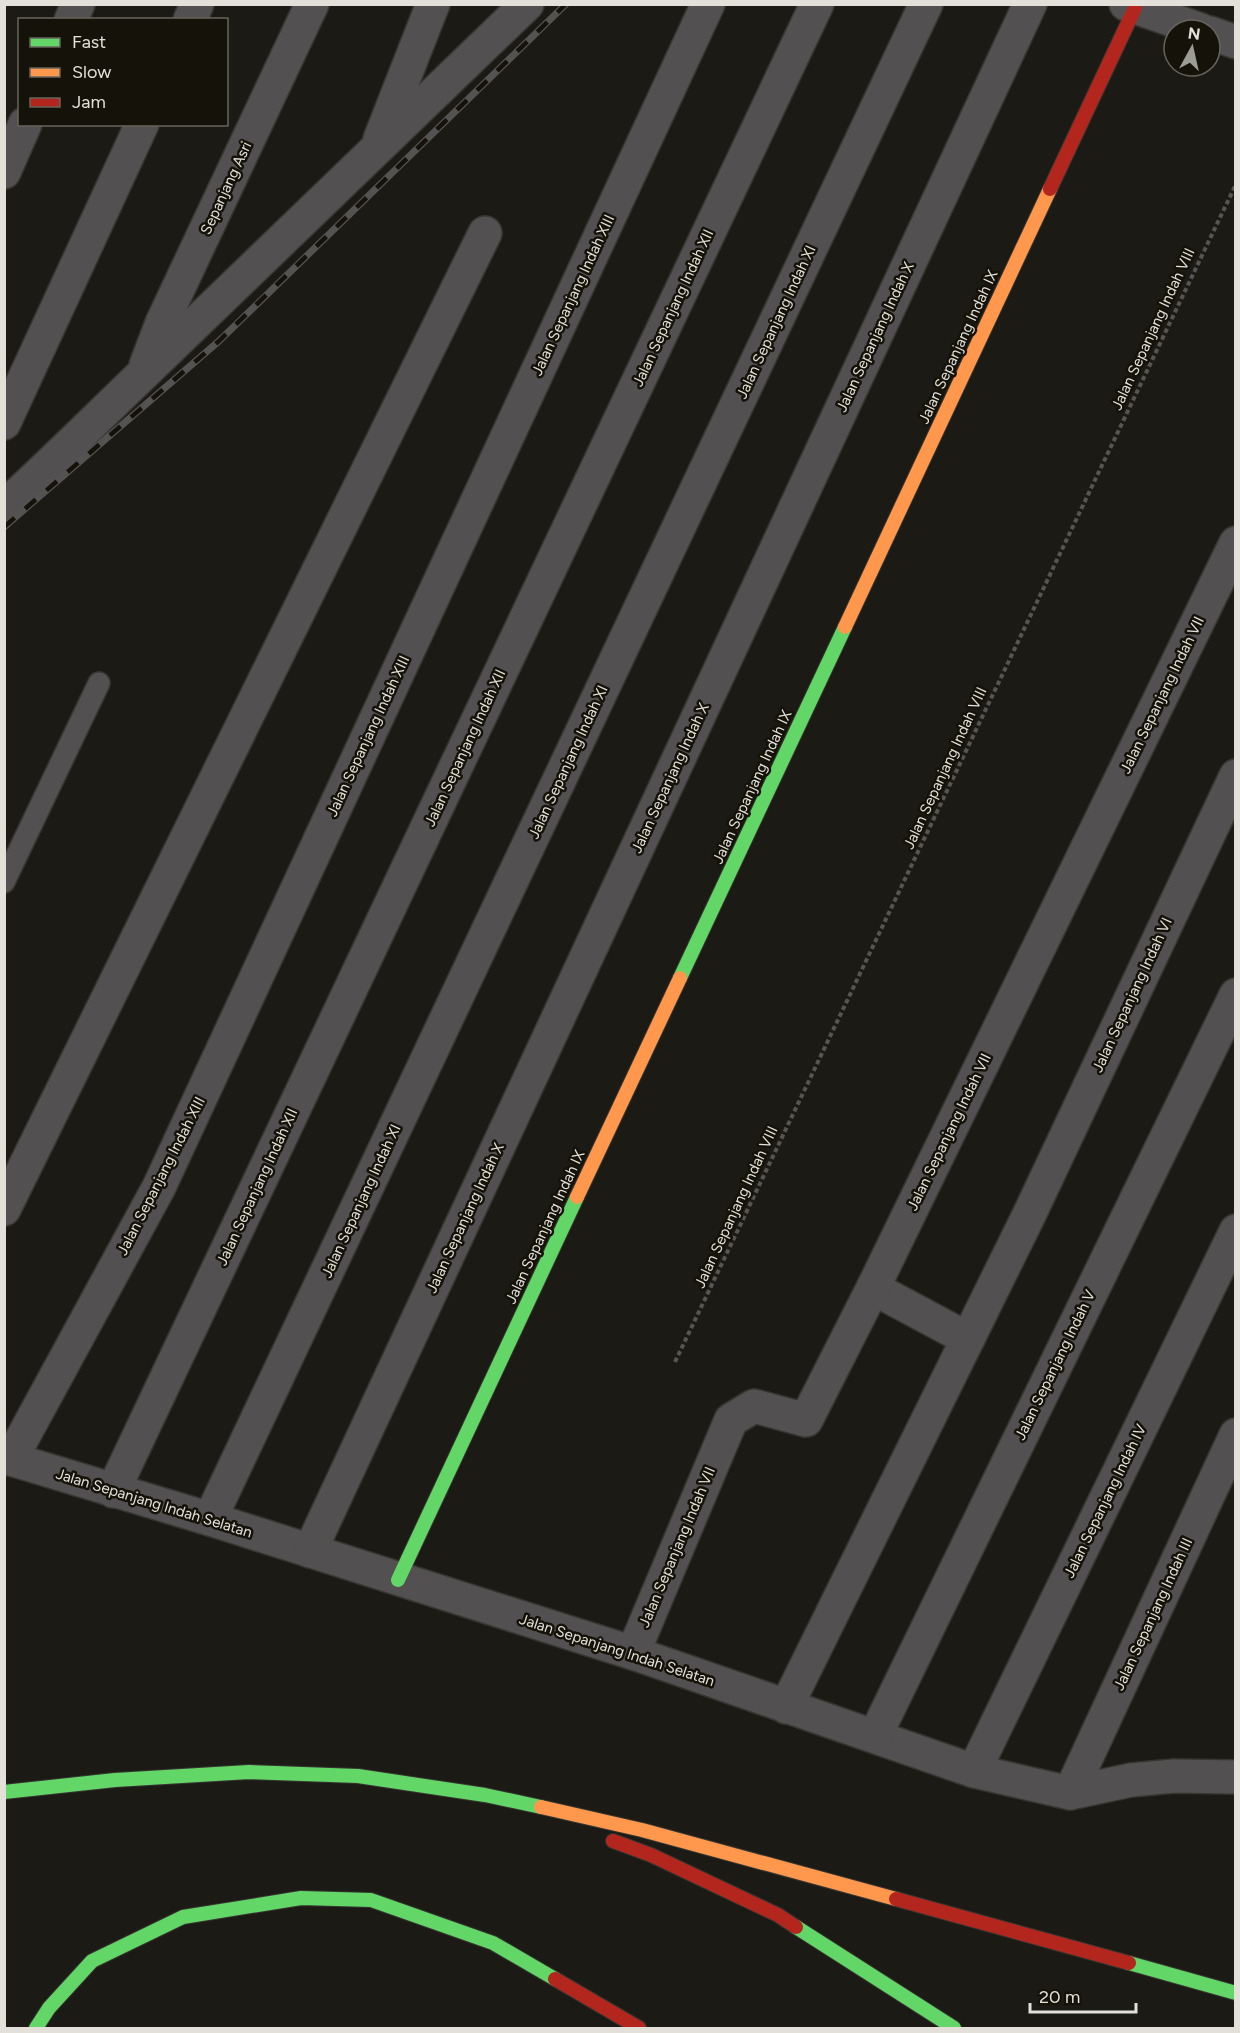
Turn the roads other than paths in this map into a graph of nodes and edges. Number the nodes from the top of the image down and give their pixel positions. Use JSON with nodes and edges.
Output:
{"nodes":[{"id":1,"x":78,"y":4,"type":"edge"},
{"id":2,"x":197,"y":4,"type":"edge"},
{"id":3,"x":312,"y":4,"type":"edge"},
{"id":4,"x":433,"y":4,"type":"edge"},
{"id":5,"x":527,"y":4,"type":"edge"},
{"id":6,"x":708,"y":4,"type":"edge"},
{"id":7,"x":817,"y":4,"type":"edge"},
{"id":8,"x":926,"y":4,"type":"edge"},
{"id":9,"x":1030,"y":4,"type":"edge"},
{"id":10,"x":1130,"y":6,"type":"edge"},
{"id":11,"x":72,"y":18,"type":"edge"},
{"id":12,"x":191,"y":18,"type":"edge"},
{"id":13,"x":1166,"y":18,"type":"edge"},
{"id":14,"x":24,"y":126,"type":"edge"},
{"id":15,"x":141,"y":126,"type":"edge"},
{"id":16,"x":375,"y":150,"type":"junction"},
{"id":17,"x":4,"y":172,"type":"edge"},
{"id":18,"x":485,"y":233,"type":"dead end"},
{"id":19,"x":143,"y":374,"type":"junction"},
{"id":20,"x":4,"y":423,"type":"edge"},
{"id":21,"x":4,"y":507,"type":"edge"},
{"id":22,"x":1236,"y":543,"type":"edge"},
{"id":23,"x":99,"y":683,"type":"dead end"},
{"id":24,"x":1236,"y":776,"type":"edge"},
{"id":25,"x":4,"y":882,"type":"edge"},
{"id":26,"x":1236,"y":995,"type":"edge"},
{"id":27,"x":4,"y":1209,"type":"edge"},
{"id":28,"x":1236,"y":1231,"type":"edge"},
{"id":29,"x":873,"y":1287,"type":"junction"},
{"id":30,"x":968,"y":1339,"type":"junction"},
{"id":31,"x":1236,"y":1435,"type":"edge"},
{"id":32,"x":8,"y":1458,"type":"edge"},
{"id":33,"x":113,"y":1491,"type":"junction"},
{"id":34,"x":210,"y":1519,"type":"junction"},
{"id":35,"x":310,"y":1551,"type":"junction"},
{"id":36,"x":398,"y":1580,"type":"junction"},
{"id":37,"x":633,"y":1653,"type":"junction"},
{"id":38,"x":786,"y":1707,"type":"junction"},
{"id":39,"x":875,"y":1736,"type":"junction"},
{"id":40,"x":974,"y":1771,"type":"junction"},
{"id":41,"x":1236,"y":1777,"type":"edge"},
{"id":42,"x":4,"y":1792,"type":"edge"},
{"id":43,"x":1070,"y":1793,"type":"junction"},
{"id":44,"x":485,"y":1795,"type":"junction"},
{"id":45,"x":1236,"y":1993,"type":"edge"},
{"id":46,"x":36,"y":2028,"type":"edge"},
{"id":47,"x":639,"y":2028,"type":"edge"},
{"id":48,"x":954,"y":2028,"type":"edge"}],
"edges":[{"from":1,"to":11,"type":"street"},
{"from":2,"to":12,"type":"street"},
{"from":3,"to":19,"type":"street","name":"Sepanjang Asri"},
{"from":4,"to":16,"type":"street"},
{"from":5,"to":16,"type":"street"},
{"from":6,"to":32,"type":"street","name":"Jalan Sepanjang Indah XIII"},
{"from":7,"to":33,"type":"street","name":"Jalan Sepanjang Indah XII"},
{"from":8,"to":34,"type":"street","name":"Jalan Sepanjang Indah XI"},
{"from":9,"to":35,"type":"street","name":"Jalan Sepanjang Indah X"},
{"from":10,"to":13,"type":"street"},
{"from":10,"to":36,"type":"main road","name":"Jalan Sepanjang Indah IX"},
{"from":14,"to":17,"type":"street"},
{"from":15,"to":20,"type":"street"},
{"from":16,"to":19,"type":"street"},
{"from":18,"to":27,"type":"street"},
{"from":19,"to":21,"type":"street"},
{"from":22,"to":29,"type":"street","name":"Jalan Sepanjang Indah VII"},
{"from":23,"to":25,"type":"lane"},
{"from":24,"to":30,"type":"street","name":"Jalan Sepanjang Indah VI"},
{"from":26,"to":39,"type":"street","name":"Jalan Sepanjang Indah V"},
{"from":28,"to":40,"type":"street","name":"Jalan Sepanjang Indah IV"},
{"from":29,"to":30,"type":"street"},
{"from":29,"to":37,"type":"street","name":"Jalan Sepanjang Indah VII"},
{"from":30,"to":38,"type":"street","name":"Jalan Sepanjang Indah VI"},
{"from":31,"to":43,"type":"street","name":"Jalan Sepanjang Indah III"},
{"from":32,"to":33,"type":"street","name":"Jalan Sepanjang Indah Selatan"},
{"from":33,"to":34,"type":"street","name":"Jalan Sepanjang Indah Selatan"},
{"from":34,"to":35,"type":"street","name":"Jalan Sepanjang Indah Selatan"},
{"from":35,"to":36,"type":"street","name":"Jalan Sepanjang Indah Selatan"},
{"from":36,"to":37,"type":"street","name":"Jalan Sepanjang Indah Selatan"},
{"from":37,"to":38,"type":"street","name":"Jalan Sepanjang Indah Selatan"},
{"from":38,"to":39,"type":"street","name":"Jalan Sepanjang Indah Selatan"},
{"from":39,"to":40,"type":"street","name":"Jalan Sepanjang Indah Selatan"},
{"from":40,"to":43,"type":"street","name":"Jalan Sepanjang Indah Selatan"},
{"from":41,"to":43,"type":"street","name":"Jalan Sepanjang Indah Selatan"},
{"from":42,"to":44,"type":"main road"},
{"from":44,"to":45,"type":"main road"},
{"from":44,"to":48,"type":"main road"},
{"from":46,"to":47,"type":"main road"}]}
